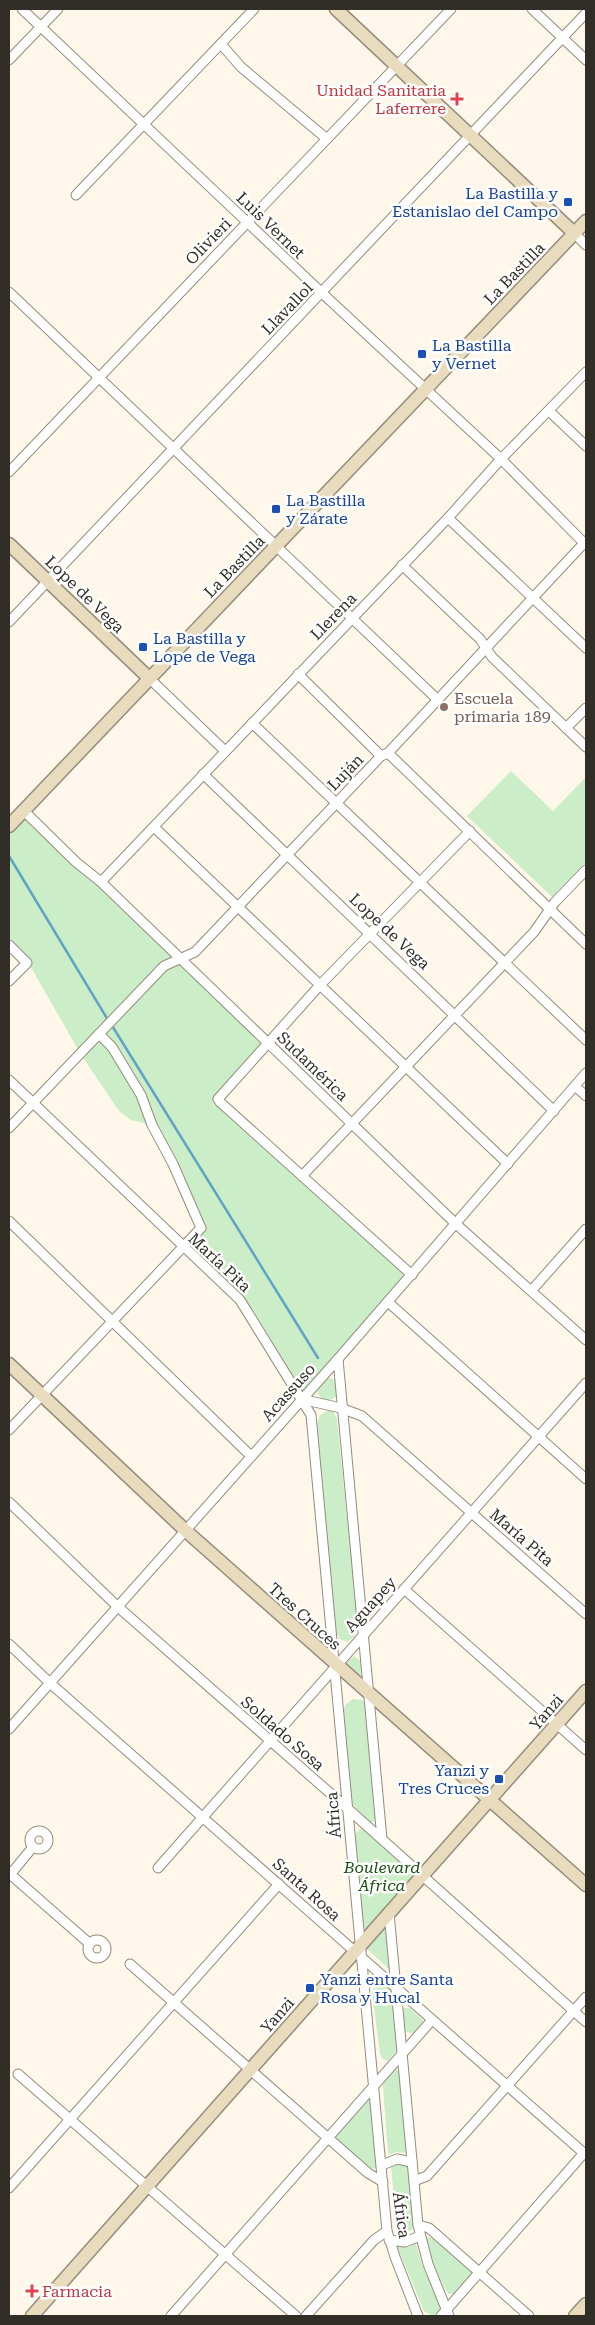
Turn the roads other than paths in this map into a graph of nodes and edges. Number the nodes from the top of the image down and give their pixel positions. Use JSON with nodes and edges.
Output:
{"nodes":[{"id":1,"x":22,"y":9,"type":"edge"},
{"id":2,"x":58,"y":9,"type":"edge"},
{"id":3,"x":254,"y":9,"type":"edge"},
{"id":4,"x":336,"y":9,"type":"edge"},
{"id":5,"x":451,"y":9,"type":"edge"},
{"id":6,"x":532,"y":9,"type":"edge"},
{"id":7,"x":586,"y":13,"type":"edge"},
{"id":8,"x":40,"y":26,"type":"junction"},
{"id":9,"x":563,"y":38,"type":"junction"},
{"id":10,"x":221,"y":44,"type":"junction"},
{"id":11,"x":9,"y":60,"type":"edge"},
{"id":12,"x":586,"y":60,"type":"edge"},
{"id":13,"x":397,"y":66,"type":"junction"},
{"id":14,"x":144,"y":123,"type":"junction"},
{"id":15,"x":470,"y":136,"type":"junction"},
{"id":16,"x":327,"y":139,"type":"junction"},
{"id":17,"x":76,"y":195,"type":"dead end"},
{"id":18,"x":586,"y":221,"type":"edge"},
{"id":19,"x":247,"y":222,"type":"junction"},
{"id":20,"x":574,"y":233,"type":"junction"},
{"id":21,"x":586,"y":245,"type":"edge"},
{"id":22,"x":9,"y":292,"type":"edge"},
{"id":23,"x":322,"y":293,"type":"junction"},
{"id":24,"x":586,"y":372,"type":"edge"},
{"id":25,"x":98,"y":378,"type":"junction"},
{"id":26,"x":426,"y":389,"type":"junction"},
{"id":27,"x":549,"y":411,"type":"junction"},
{"id":28,"x":586,"y":446,"type":"edge"},
{"id":29,"x":173,"y":449,"type":"junction"},
{"id":30,"x":501,"y":459,"type":"junction"},
{"id":31,"x":9,"y":472,"type":"edge"},
{"id":32,"x":448,"y":518,"type":"junction"},
{"id":33,"x":586,"y":543,"type":"edge"},
{"id":34,"x":9,"y":544,"type":"edge"},
{"id":35,"x":276,"y":547,"type":"junction"},
{"id":36,"x":402,"y":565,"type":"junction"},
{"id":37,"x":48,"y":581,"type":"junction"},
{"id":38,"x":533,"y":597,"type":"junction"},
{"id":39,"x":352,"y":618,"type":"junction"},
{"id":40,"x":9,"y":622,"type":"edge"},
{"id":41,"x":486,"y":648,"type":"junction"},
{"id":42,"x":586,"y":648,"type":"edge"},
{"id":43,"x":298,"y":674,"type":"junction"},
{"id":44,"x":149,"y":678,"type":"junction"},
{"id":45,"x":438,"y":700,"type":"junction"},
{"id":46,"x":586,"y":708,"type":"edge"},
{"id":47,"x":252,"y":723,"type":"junction"},
{"id":48,"x":566,"y":728,"type":"junction"},
{"id":49,"x":586,"y":747,"type":"edge"},
{"id":50,"x":225,"y":751,"type":"junction"},
{"id":51,"x":385,"y":754,"type":"junction"},
{"id":52,"x":203,"y":774,"type":"junction"},
{"id":53,"x":337,"y":802,"type":"junction"},
{"id":54,"x":23,"y":810,"type":"junction"},
{"id":55,"x":9,"y":826,"type":"edge"},
{"id":56,"x":154,"y":827,"type":"junction"},
{"id":57,"x":470,"y":831,"type":"junction"},
{"id":58,"x":286,"y":855,"type":"junction"},
{"id":59,"x":586,"y":870,"type":"edge"},
{"id":60,"x":101,"y":882,"type":"junction"},
{"id":61,"x":420,"y":882,"type":"junction"},
{"id":62,"x":238,"y":907,"type":"junction"},
{"id":63,"x":551,"y":908,"type":"junction"},
{"id":64,"x":370,"y":934,"type":"junction"},
{"id":65,"x":586,"y":944,"type":"edge"},
{"id":66,"x":9,"y":945,"type":"edge"},
{"id":67,"x":179,"y":958,"type":"junction"},
{"id":68,"x":504,"y":962,"type":"junction"},
{"id":69,"x":9,"y":981,"type":"edge"},
{"id":70,"x":320,"y":985,"type":"junction"},
{"id":71,"x":455,"y":1015,"type":"junction"},
{"id":72,"x":102,"y":1031,"type":"junction"},
{"id":73,"x":586,"y":1040,"type":"edge"},
{"id":74,"x":268,"y":1044,"type":"junction"},
{"id":75,"x":405,"y":1066,"type":"junction"},
{"id":76,"x":586,"y":1074,"type":"edge"},
{"id":77,"x":9,"y":1080,"type":"edge"},
{"id":78,"x":575,"y":1086,"type":"junction"},
{"id":79,"x":586,"y":1096,"type":"edge"},
{"id":80,"x":32,"y":1103,"type":"junction"},
{"id":81,"x":554,"y":1111,"type":"junction"},
{"id":82,"x":352,"y":1125,"type":"junction"},
{"id":83,"x":9,"y":1128,"type":"edge"},
{"id":84,"x":508,"y":1164,"type":"junction"},
{"id":85,"x":302,"y":1176,"type":"junction"},
{"id":86,"x":9,"y":1221,"type":"edge"},
{"id":87,"x":456,"y":1224,"type":"junction"},
{"id":88,"x":586,"y":1229,"type":"edge"},
{"id":89,"x":182,"y":1247,"type":"junction"},
{"id":90,"x":412,"y":1275,"type":"junction"},
{"id":91,"x":532,"y":1290,"type":"junction"},
{"id":92,"x":388,"y":1302,"type":"junction"},
{"id":93,"x":113,"y":1321,"type":"junction"},
{"id":94,"x":586,"y":1340,"type":"edge"},
{"id":95,"x":338,"y":1359,"type":"junction"},
{"id":96,"x":9,"y":1364,"type":"edge"},
{"id":97,"x":586,"y":1382,"type":"edge"},
{"id":98,"x":41,"y":1395,"type":"junction"},
{"id":99,"x":301,"y":1399,"type":"junction"},
{"id":100,"x":341,"y":1408,"type":"junction"},
{"id":101,"x":9,"y":1430,"type":"edge"},
{"id":102,"x":538,"y":1437,"type":"junction"},
{"id":103,"x":251,"y":1456,"type":"junction"},
{"id":104,"x":586,"y":1479,"type":"edge"},
{"id":105,"x":9,"y":1502,"type":"edge"},
{"id":106,"x":472,"y":1512,"type":"junction"},
{"id":107,"x":186,"y":1531,"type":"junction"},
{"id":108,"x":404,"y":1589,"type":"junction"},
{"id":109,"x":117,"y":1606,"type":"junction"},
{"id":110,"x":586,"y":1614,"type":"edge"},
{"id":111,"x":364,"y":1633,"type":"junction"},
{"id":112,"x":9,"y":1644,"type":"edge"},
{"id":113,"x":336,"y":1664,"type":"junction"},
{"id":114,"x":50,"y":1683,"type":"junction"},
{"id":115,"x":586,"y":1691,"type":"edge"},
{"id":116,"x":369,"y":1694,"type":"junction"},
{"id":117,"x":557,"y":1724,"type":"junction"},
{"id":118,"x":9,"y":1729,"type":"edge"},
{"id":119,"x":270,"y":1742,"type":"junction"},
{"id":120,"x":586,"y":1750,"type":"edge"},
{"id":121,"x":490,"y":1800,"type":"junction"},
{"id":122,"x":347,"y":1808,"type":"junction"},
{"id":123,"x":203,"y":1817,"type":"junction"},
{"id":124,"x":382,"y":1839,"type":"junction"},
{"id":125,"x":33,"y":1847,"type":"dead end"},
{"id":126,"x":158,"y":1868,"type":"dead end"},
{"id":127,"x":10,"y":1875,"type":"edge"},
{"id":128,"x":423,"y":1876,"type":"junction"},
{"id":129,"x":279,"y":1884,"type":"junction"},
{"id":130,"x":586,"y":1885,"type":"edge"},
{"id":131,"x":389,"y":1913,"type":"junction"},
{"id":132,"x":90,"y":1944,"type":"dead end"},
{"id":133,"x":360,"y":1952,"type":"junction"},
{"id":134,"x":130,"y":1964,"type":"dead end"},
{"id":135,"x":396,"y":1988,"type":"junction"},
{"id":136,"x":586,"y":1997,"type":"edge"},
{"id":137,"x":175,"y":2002,"type":"junction"},
{"id":138,"x":574,"y":2011,"type":"junction"},
{"id":139,"x":432,"y":2020,"type":"junction"},
{"id":140,"x":586,"y":2022,"type":"edge"},
{"id":141,"x":402,"y":2054,"type":"junction"},
{"id":142,"x":251,"y":2069,"type":"junction"},
{"id":143,"x":18,"y":2074,"type":"dead end"},
{"id":144,"x":375,"y":2083,"type":"junction"},
{"id":145,"x":507,"y":2087,"type":"junction"},
{"id":146,"x":70,"y":2119,"type":"junction"},
{"id":147,"x":327,"y":2137,"type":"junction"},
{"id":148,"x":585,"y":2154,"type":"edge"},
{"id":149,"x":412,"y":2162,"type":"junction"},
{"id":150,"x":382,"y":2165,"type":"junction"},
{"id":151,"x":414,"y":2181,"type":"junction"},
{"id":152,"x":383,"y":2182,"type":"junction"},
{"id":153,"x":148,"y":2186,"type":"junction"},
{"id":154,"x":9,"y":2188,"type":"edge"},
{"id":155,"x":418,"y":2225,"type":"junction"},
{"id":156,"x":388,"y":2236,"type":"junction"},
{"id":157,"x":420,"y":2236,"type":"junction"},
{"id":158,"x":224,"y":2254,"type":"junction"},
{"id":159,"x":480,"y":2272,"type":"junction"},
{"id":160,"x":586,"y":2304,"type":"edge"},
{"id":161,"x":446,"y":2314,"type":"edge"},
{"id":162,"x":32,"y":2316,"type":"edge"},
{"id":163,"x":171,"y":2316,"type":"edge"},
{"id":164,"x":296,"y":2316,"type":"edge"},
{"id":165,"x":306,"y":2316,"type":"edge"},
{"id":166,"x":418,"y":2316,"type":"edge"},
{"id":167,"x":529,"y":2316,"type":"edge"},
{"id":168,"x":575,"y":2316,"type":"edge"}],
"edges":[{"from":1,"to":8,"type":"street","name":"Luis Vernet"},
{"from":2,"to":8,"type":"street"},
{"from":3,"to":10,"type":"street"},
{"from":4,"to":13,"type":"street"},
{"from":5,"to":13,"type":"street","name":"Olivieri"},
{"from":6,"to":9,"type":"street"},
{"from":7,"to":9,"type":"street","name":"Llavallol"},
{"from":8,"to":11,"type":"street"},
{"from":8,"to":14,"type":"street","name":"Luis Vernet"},
{"from":9,"to":12,"type":"street"},
{"from":9,"to":15,"type":"street","name":"Llavallol"},
{"from":10,"to":14,"type":"street"},
{"from":10,"to":16,"type":"street"},
{"from":13,"to":15,"type":"street"},
{"from":13,"to":16,"type":"street","name":"Olivieri"},
{"from":14,"to":17,"type":"street"},
{"from":14,"to":19,"type":"street","name":"Luis Vernet"},
{"from":15,"to":20,"type":"street"},
{"from":15,"to":23,"type":"street","name":"Llavallol"},
{"from":16,"to":19,"type":"street","name":"Olivieri"},
{"from":18,"to":20,"type":"street","name":"La Bastilla"},
{"from":19,"to":23,"type":"street","name":"Luis Vernet"},
{"from":19,"to":25,"type":"street","name":"Olivieri"},
{"from":20,"to":21,"type":"street"},
{"from":20,"to":26,"type":"street","name":"La Bastilla"},
{"from":22,"to":25,"type":"street"},
{"from":23,"to":26,"type":"street","name":"Luis Vernet"},
{"from":23,"to":29,"type":"street","name":"Llavallol"},
{"from":24,"to":27,"type":"street","name":"Llerena"},
{"from":25,"to":29,"type":"street"},
{"from":25,"to":31,"type":"street","name":"Olivieri"},
{"from":26,"to":30,"type":"street","name":"Luis Vernet"},
{"from":26,"to":35,"type":"street","name":"La Bastilla"},
{"from":27,"to":28,"type":"street"},
{"from":27,"to":30,"type":"street","name":"Llerena"},
{"from":29,"to":35,"type":"street"},
{"from":29,"to":37,"type":"street","name":"Llavallol"},
{"from":30,"to":32,"type":"street","name":"Llerena"},
{"from":30,"to":33,"type":"street","name":"Luis Vernet"},
{"from":32,"to":36,"type":"street","name":"Llerena"},
{"from":32,"to":38,"type":"street"},
{"from":33,"to":38,"type":"street","name":"Luján"},
{"from":34,"to":37,"type":"street","name":"Lope de Vega"},
{"from":35,"to":39,"type":"street"},
{"from":35,"to":44,"type":"street","name":"La Bastilla"},
{"from":36,"to":39,"type":"street","name":"Llerena"},
{"from":36,"to":41,"type":"street"},
{"from":37,"to":40,"type":"street","name":"Llavallol"},
{"from":37,"to":44,"type":"street","name":"Lope de Vega"},
{"from":38,"to":41,"type":"street","name":"Luján"},
{"from":38,"to":42,"type":"street"},
{"from":39,"to":43,"type":"street","name":"Llerena"},
{"from":39,"to":45,"type":"street"},
{"from":41,"to":45,"type":"street","name":"Luján"},
{"from":41,"to":48,"type":"street"},
{"from":43,"to":47,"type":"street","name":"Llerena"},
{"from":43,"to":51,"type":"street"},
{"from":44,"to":50,"type":"street","name":"Lope de Vega"},
{"from":44,"to":54,"type":"street","name":"La Bastilla"},
{"from":45,"to":51,"type":"street","name":"Luján"},
{"from":46,"to":48,"type":"street"},
{"from":47,"to":50,"type":"street","name":"Llerena"},
{"from":47,"to":53,"type":"street"},
{"from":48,"to":49,"type":"street"},
{"from":50,"to":52,"type":"street","name":"Llerena"},
{"from":51,"to":53,"type":"street","name":"Luján"},
{"from":51,"to":57,"type":"street"},
{"from":52,"to":56,"type":"street","name":"Llerena"},
{"from":52,"to":58,"type":"street","name":"Lope de Vega"},
{"from":53,"to":58,"type":"street","name":"Luján"},
{"from":53,"to":61,"type":"street"},
{"from":54,"to":55,"type":"street","name":"La Bastilla"},
{"from":54,"to":60,"type":"street","name":"Sudamérica"},
{"from":56,"to":60,"type":"street","name":"Llerena"},
{"from":56,"to":62,"type":"street"},
{"from":57,"to":61,"type":"street"},
{"from":57,"to":63,"type":"street"},
{"from":58,"to":62,"type":"street","name":"Luján"},
{"from":58,"to":64,"type":"street","name":"Lope de Vega"},
{"from":59,"to":63,"type":"street"},
{"from":60,"to":67,"type":"street","name":"Sudamérica"},
{"from":61,"to":64,"type":"street"},
{"from":61,"to":68,"type":"street"},
{"from":62,"to":67,"type":"street","name":"Luján"},
{"from":62,"to":70,"type":"street"},
{"from":63,"to":65,"type":"street"},
{"from":63,"to":68,"type":"street"},
{"from":64,"to":70,"type":"street"},
{"from":64,"to":71,"type":"street","name":"Lope de Vega"},
{"from":66,"to":69,"type":"street"},
{"from":67,"to":72,"type":"street","name":"Luján"},
{"from":67,"to":74,"type":"street","name":"Sudamérica"},
{"from":68,"to":71,"type":"street"},
{"from":68,"to":73,"type":"street"},
{"from":70,"to":74,"type":"street"},
{"from":70,"to":75,"type":"street"},
{"from":71,"to":75,"type":"street"},
{"from":71,"to":81,"type":"street","name":"Lope de Vega"},
{"from":72,"to":80,"type":"street"},
{"from":72,"to":89,"type":"street"},
{"from":74,"to":82,"type":"street","name":"Sudamérica"},
{"from":74,"to":85,"type":"street"},
{"from":75,"to":82,"type":"street"},
{"from":75,"to":84,"type":"street"},
{"from":76,"to":78,"type":"street","name":"Acassuso"},
{"from":77,"to":80,"type":"street","name":"María Pita"},
{"from":78,"to":79,"type":"street"},
{"from":78,"to":81,"type":"street","name":"Acassuso"},
{"from":80,"to":83,"type":"street"},
{"from":80,"to":89,"type":"street","name":"María Pita"},
{"from":81,"to":84,"type":"street","name":"Acassuso"},
{"from":82,"to":85,"type":"street"},
{"from":82,"to":87,"type":"street","name":"Sudamérica"},
{"from":84,"to":87,"type":"street","name":"Acassuso"},
{"from":85,"to":90,"type":"street"},
{"from":86,"to":93,"type":"street"},
{"from":87,"to":90,"type":"street","name":"Acassuso"},
{"from":87,"to":91,"type":"street","name":"Sudamérica"},
{"from":88,"to":91,"type":"street"},
{"from":89,"to":93,"type":"street"},
{"from":89,"to":99,"type":"street","name":"María Pita"},
{"from":90,"to":92,"type":"street","name":"Acassuso"},
{"from":91,"to":94,"type":"street","name":"Sudamérica"},
{"from":92,"to":95,"type":"street","name":"Acassuso"},
{"from":92,"to":102,"type":"street"},
{"from":93,"to":98,"type":"street"},
{"from":93,"to":103,"type":"street"},
{"from":95,"to":99,"type":"street","name":"Acassuso"},
{"from":95,"to":100,"type":"street"},
{"from":96,"to":98,"type":"street","name":"Tres Cruces"},
{"from":97,"to":102,"type":"street","name":"Aguapey"},
{"from":98,"to":101,"type":"street"},
{"from":98,"to":107,"type":"street","name":"Tres Cruces"},
{"from":99,"to":100,"type":"street","name":"María Pita"},
{"from":99,"to":103,"type":"street","name":"Acassuso"},
{"from":99,"to":113,"type":"street","name":"África"},
{"from":100,"to":106,"type":"street","name":"María Pita"},
{"from":100,"to":111,"type":"street"},
{"from":102,"to":104,"type":"street"},
{"from":102,"to":106,"type":"street","name":"Aguapey"},
{"from":103,"to":107,"type":"street","name":"Acassuso"},
{"from":105,"to":109,"type":"street","name":"Soldado Sosa"},
{"from":106,"to":108,"type":"street","name":"Aguapey"},
{"from":106,"to":110,"type":"street","name":"María Pita"},
{"from":107,"to":109,"type":"street","name":"Acassuso"},
{"from":107,"to":113,"type":"street","name":"Tres Cruces"},
{"from":108,"to":111,"type":"street","name":"Aguapey"},
{"from":108,"to":117,"type":"street"},
{"from":109,"to":114,"type":"street","name":"Acassuso"},
{"from":109,"to":119,"type":"street","name":"Soldado Sosa"},
{"from":111,"to":113,"type":"street","name":"Aguapey"},
{"from":111,"to":116,"type":"street"},
{"from":112,"to":114,"type":"street","name":"Santa Rosa"},
{"from":113,"to":116,"type":"street","name":"Tres Cruces"},
{"from":113,"to":119,"type":"street","name":"Aguapey"},
{"from":113,"to":122,"type":"street","name":"África"},
{"from":114,"to":118,"type":"street","name":"Acassuso"},
{"from":114,"to":123,"type":"street","name":"Santa Rosa"},
{"from":115,"to":117,"type":"street","name":"Yanzi"},
{"from":116,"to":121,"type":"street","name":"Tres Cruces"},
{"from":116,"to":124,"type":"street"},
{"from":117,"to":120,"type":"street"},
{"from":117,"to":121,"type":"street","name":"Yanzi"},
{"from":119,"to":122,"type":"street","name":"Soldado Sosa"},
{"from":119,"to":123,"type":"street","name":"Aguapey"},
{"from":121,"to":128,"type":"street","name":"Yanzi"},
{"from":121,"to":130,"type":"street","name":"Tres Cruces"},
{"from":122,"to":124,"type":"street","name":"Soldado Sosa"},
{"from":122,"to":133,"type":"street","name":"África"},
{"from":123,"to":126,"type":"street","name":"Aguapey"},
{"from":123,"to":129,"type":"street","name":"Santa Rosa"},
{"from":124,"to":128,"type":"street","name":"Soldado Sosa"},
{"from":125,"to":127,"type":"street"},
{"from":127,"to":132,"type":"street"},
{"from":128,"to":131,"type":"street","name":"Yanzi"},
{"from":128,"to":138,"type":"street","name":"Soldado Sosa"},
{"from":129,"to":133,"type":"street","name":"Santa Rosa"},
{"from":129,"to":137,"type":"street"},
{"from":131,"to":133,"type":"street","name":"Yanzi"},
{"from":131,"to":135,"type":"street","name":"África"},
{"from":133,"to":135,"type":"street","name":"Santa Rosa"},
{"from":133,"to":142,"type":"street","name":"Yanzi"},
{"from":133,"to":144,"type":"street","name":"África"},
{"from":134,"to":137,"type":"street"},
{"from":135,"to":139,"type":"street","name":"Santa Rosa"},
{"from":135,"to":141,"type":"street","name":"África"},
{"from":136,"to":138,"type":"street"},
{"from":137,"to":142,"type":"street"},
{"from":137,"to":146,"type":"street"},
{"from":138,"to":140,"type":"street","name":"Soldado Sosa"},
{"from":138,"to":145,"type":"street"},
{"from":139,"to":141,"type":"street"},
{"from":139,"to":145,"type":"street","name":"Santa Rosa"},
{"from":141,"to":144,"type":"street"},
{"from":141,"to":149,"type":"street","name":"África"},
{"from":142,"to":147,"type":"street"},
{"from":142,"to":153,"type":"street","name":"Yanzi"},
{"from":143,"to":146,"type":"street"},
{"from":144,"to":147,"type":"street"},
{"from":144,"to":150,"type":"street","name":"África"},
{"from":145,"to":148,"type":"street","name":"Santa Rosa"},
{"from":145,"to":151,"type":"street"},
{"from":146,"to":153,"type":"street"},
{"from":146,"to":154,"type":"street"},
{"from":147,"to":152,"type":"street"},
{"from":147,"to":158,"type":"street"},
{"from":148,"to":159,"type":"street"},
{"from":149,"to":150,"type":"street"},
{"from":149,"to":151,"type":"street","name":"África"},
{"from":150,"to":152,"type":"street","name":"África"},
{"from":151,"to":155,"type":"street","name":"África"},
{"from":152,"to":156,"type":"street","name":"África"},
{"from":153,"to":158,"type":"street"},
{"from":153,"to":162,"type":"street","name":"Yanzi"},
{"from":155,"to":157,"type":"street","name":"África"},
{"from":155,"to":159,"type":"street"},
{"from":156,"to":157,"type":"street"},
{"from":156,"to":165,"type":"street"},
{"from":156,"to":166,"type":"street","name":"África"},
{"from":157,"to":161,"type":"street","name":"África"},
{"from":158,"to":163,"type":"street"},
{"from":158,"to":164,"type":"street"},
{"from":159,"to":161,"type":"street"},
{"from":159,"to":167,"type":"street"},
{"from":160,"to":168,"type":"street"}]}
